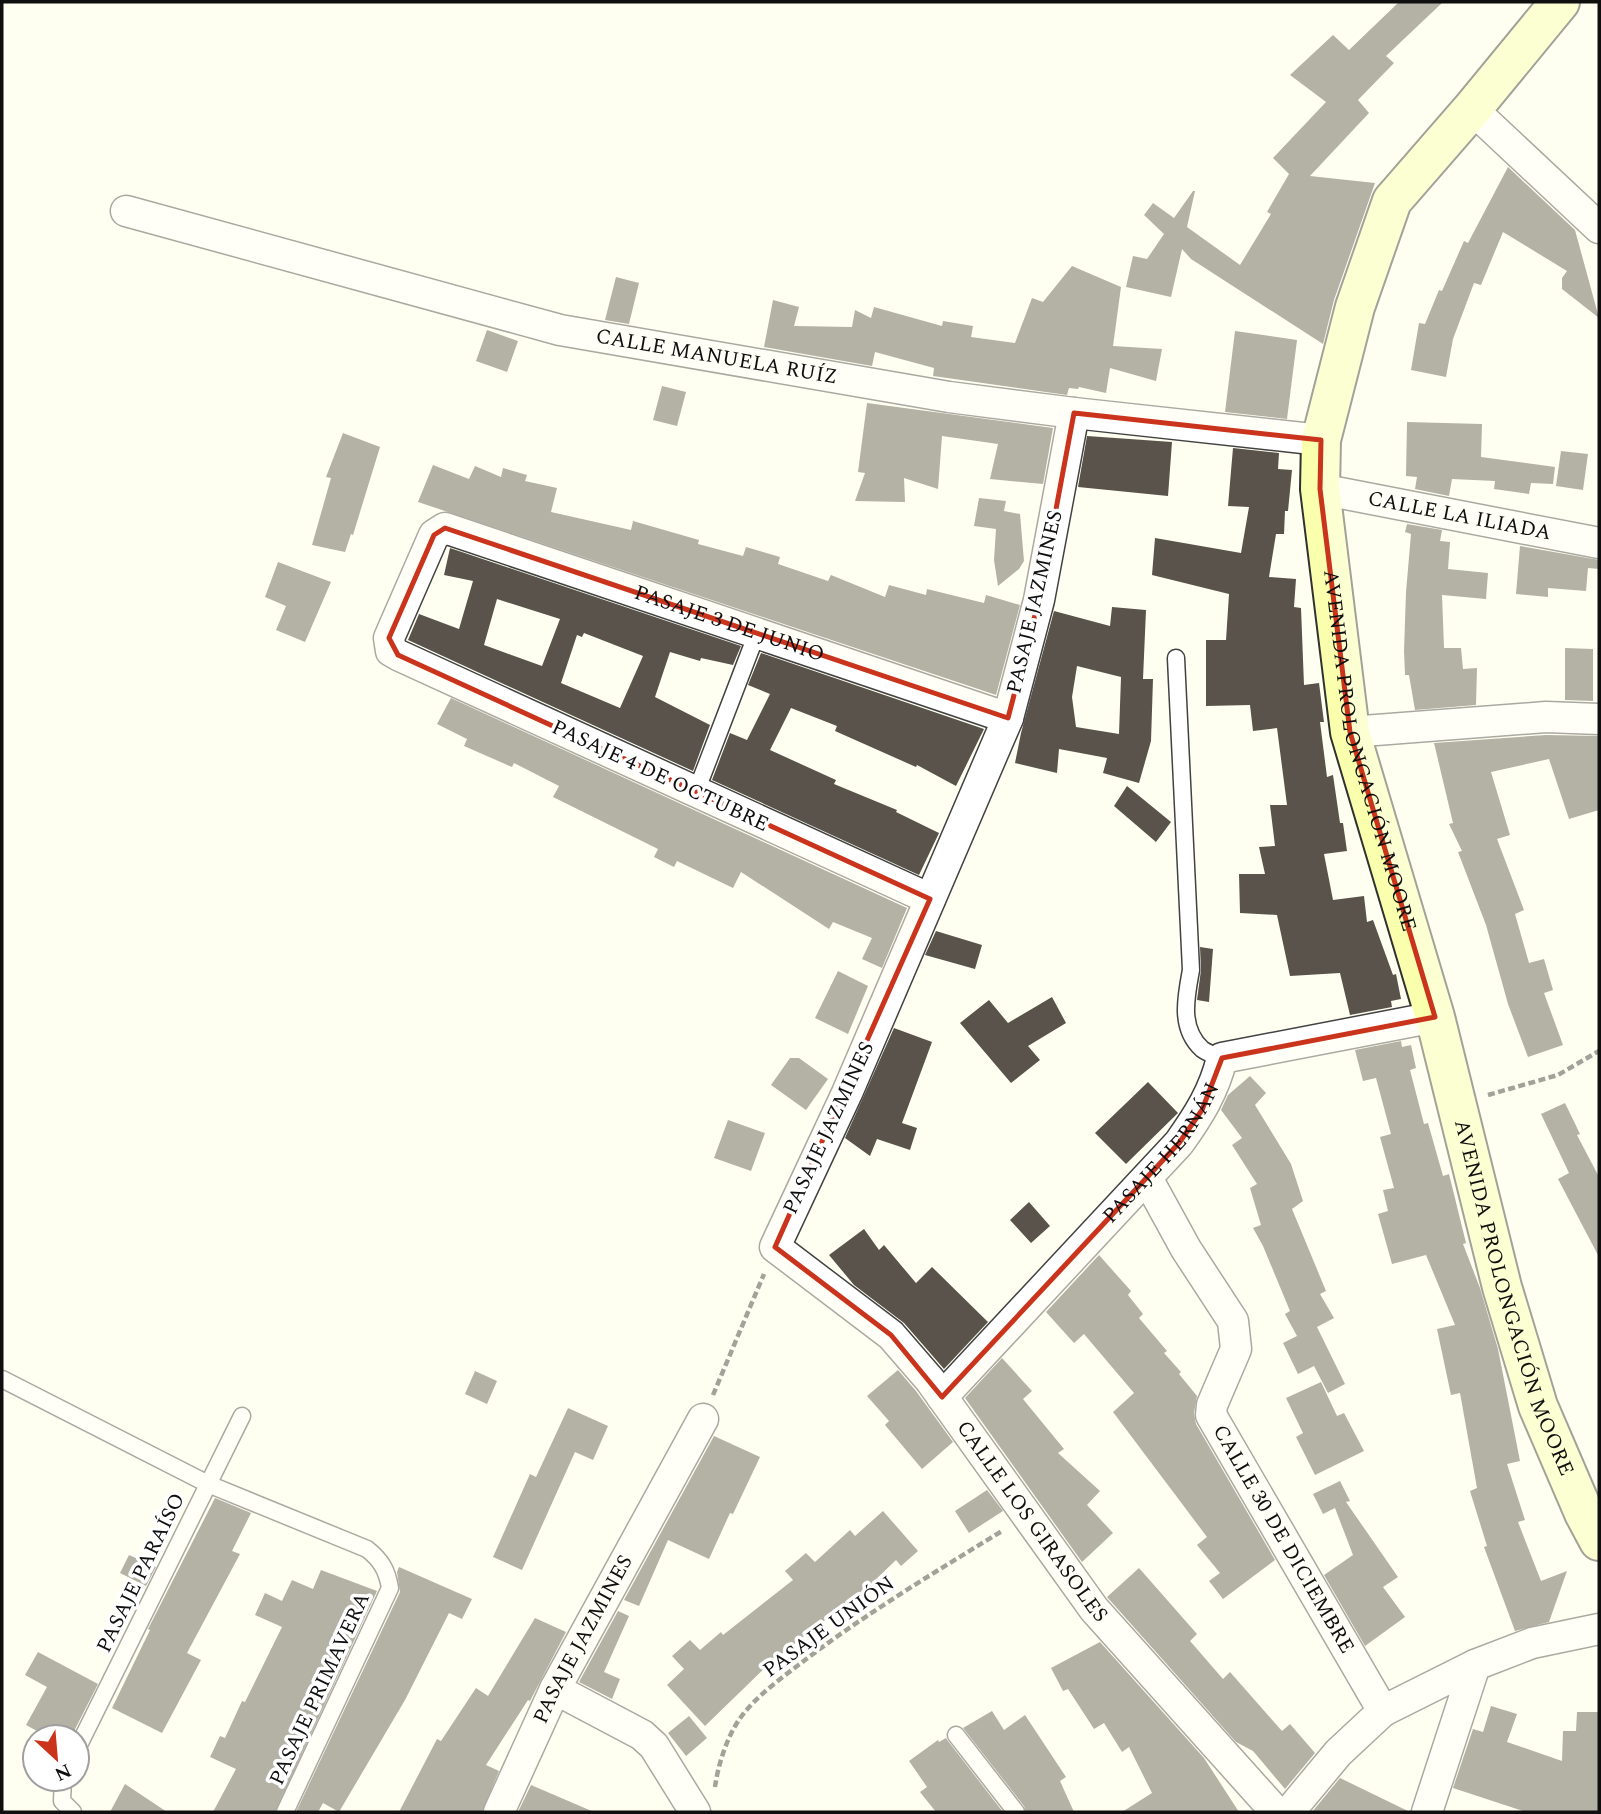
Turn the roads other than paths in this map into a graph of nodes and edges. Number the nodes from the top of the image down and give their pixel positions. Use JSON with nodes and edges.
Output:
{"nodes":[{"id":1,"x":1560,"y":2,"type":"edge"},
{"id":2,"x":1472,"y":109,"type":"junction"},
{"id":3,"x":126,"y":211,"type":"dead end"},
{"id":4,"x":1599,"y":228,"type":"edge"},
{"id":5,"x":1074,"y":413,"type":"junction"},
{"id":6,"x":1321,"y":440,"type":"junction"},
{"id":7,"x":1320,"y":489,"type":"junction"},
{"id":8,"x":1599,"y":543,"type":"edge"},
{"id":9,"x":757,"y":633,"type":"junction"},
{"id":10,"x":391,"y":651,"type":"joint"},
{"id":11,"x":1176,"y":658,"type":"dead end"},
{"id":12,"x":1008,"y":718,"type":"junction"},
{"id":13,"x":1599,"y":719,"type":"edge"},
{"id":14,"x":1350,"y":732,"type":"junction"},
{"id":15,"x":696,"y":792,"type":"junction"},
{"id":16,"x":930,"y":899,"type":"junction"},
{"id":17,"x":1435,"y":1017,"type":"junction"},
{"id":18,"x":1223,"y":1058,"type":"junction"},
{"id":19,"x":1147,"y":1178,"type":"junction"},
{"id":20,"x":775,"y":1247,"type":"joint"},
{"id":21,"x":2,"y":1378,"type":"edge"},
{"id":22,"x":942,"y":1397,"type":"junction"},
{"id":23,"x":242,"y":1416,"type":"dead end"},
{"id":24,"x":703,"y":1419,"type":"road end"},
{"id":25,"x":208,"y":1484,"type":"junction"},
{"id":26,"x":1599,"y":1541,"type":"edge"},
{"id":27,"x":1599,"y":1629,"type":"edge"},
{"id":28,"x":1475,"y":1665,"type":"junction"},
{"id":29,"x":555,"y":1689,"type":"junction"},
{"id":30,"x":1383,"y":1711,"type":"junction"},
{"id":31,"x":90,"y":1723,"type":"edge"},
{"id":32,"x":956,"y":1735,"type":"dead end"},
{"id":33,"x":62,"y":1793,"type":"edge"},
{"id":34,"x":74,"y":1812,"type":"edge"},
{"id":35,"x":285,"y":1812,"type":"edge"},
{"id":36,"x":499,"y":1812,"type":"edge"},
{"id":37,"x":695,"y":1812,"type":"edge"},
{"id":38,"x":1016,"y":1812,"type":"edge"},
{"id":39,"x":1276,"y":1812,"type":"edge"},
{"id":40,"x":1289,"y":1812,"type":"edge"},
{"id":41,"x":1427,"y":1812,"type":"edge"}],
"edges":[{"from":1,"to":2,"type":"street","name":"AVENIDA PROLONGACIÓN MOORE"},
{"from":2,"to":4,"type":"street"},
{"from":2,"to":6,"type":"street","name":"AVENIDA PROLONGACIÓN MOORE"},
{"from":3,"to":5,"type":"street","name":"CALLE MANUELA RUÍZ"},
{"from":5,"to":6,"type":"street","name":"CALLE MANUELA RUÍZ"},
{"from":5,"to":12,"type":"street","name":"PASAJE JAZMINES"},
{"from":6,"to":7,"type":"street","name":"AVENIDA PROLONGACIÓN MOORE"},
{"from":7,"to":8,"type":"street","name":"CALLE LA ILIADA"},
{"from":7,"to":14,"type":"street","name":"AVENIDA PROLONGACIÓN MOORE"},
{"from":9,"to":10,"type":"street","name":"PASAJE 3 DE JUNIO"},
{"from":9,"to":12,"type":"street","name":"PASAJE 3 DE JUNIO"},
{"from":9,"to":15,"type":"lane"},
{"from":10,"to":15,"type":"street","name":"PASAJE 4 DE OCTUBRE"},
{"from":11,"to":18,"type":"lane"},
{"from":12,"to":16,"type":"street","name":"PASAJE JAZMINES"},
{"from":13,"to":14,"type":"street"},
{"from":14,"to":17,"type":"street","name":"AVENIDA PROLONGACIÓN MOORE"},
{"from":15,"to":16,"type":"street","name":"PASAJE 4 DE OCTUBRE"},
{"from":16,"to":20,"type":"street","name":"PASAJE JAZMINES"},
{"from":17,"to":18,"type":"street","name":"PASAJE HERNÁN"},
{"from":17,"to":26,"type":"street","name":"AVENIDA PROLONGACIÓN MOORE"},
{"from":18,"to":19,"type":"street","name":"PASAJE HERNÁN"},
{"from":19,"to":22,"type":"street","name":"PASAJE HERNÁN"},
{"from":19,"to":30,"type":"street","name":"CALLE 30 DE DICIEMBRE"},
{"from":20,"to":22,"type":"street","name":"CALLE LOS GIRASOLES"},
{"from":21,"to":25,"type":"lane"},
{"from":22,"to":39,"type":"street","name":"CALLE LOS GIRASOLES"},
{"from":23,"to":25,"type":"lane","name":"PASAJE PARAÍSO"},
{"from":24,"to":29,"type":"street","name":"PASAJE JAZMINES"},
{"from":25,"to":31,"type":"lane","name":"PASAJE PARAÍSO"},
{"from":25,"to":35,"type":"lane","name":"PASAJE PRIMAVERA"},
{"from":27,"to":28,"type":"street"},
{"from":28,"to":30,"type":"street"},
{"from":28,"to":41,"type":"street"},
{"from":29,"to":36,"type":"street","name":"PASAJE JAZMINES"},
{"from":29,"to":37,"type":"street"},
{"from":30,"to":40,"type":"street"},
{"from":32,"to":38,"type":"lane"},
{"from":33,"to":34,"type":"lane"}]}
